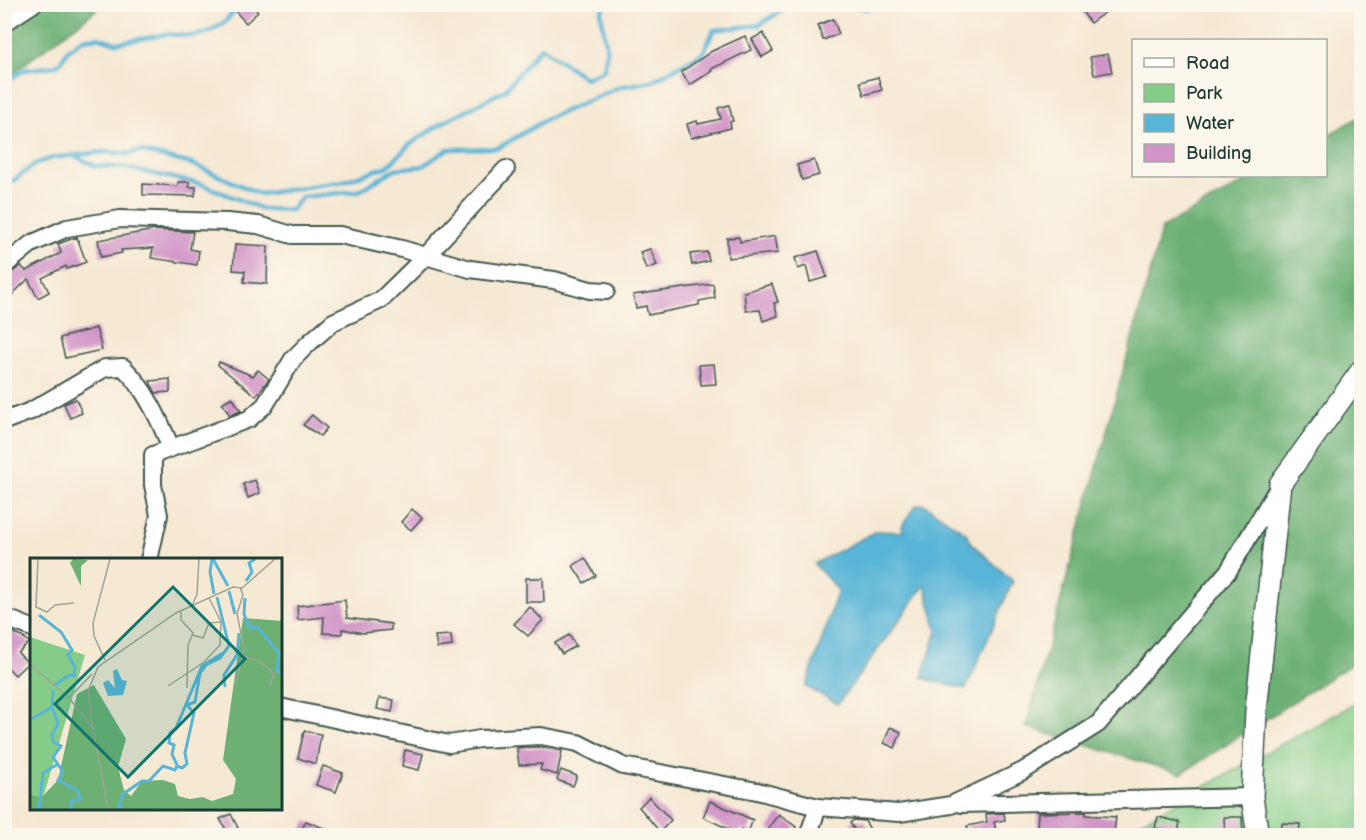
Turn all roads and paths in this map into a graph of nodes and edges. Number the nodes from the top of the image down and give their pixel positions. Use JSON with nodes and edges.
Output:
{"nodes":[{"id":1,"x":33,"y":4,"type":"edge"},
{"id":2,"x":4,"y":23,"type":"edge"},
{"id":3,"x":506,"y":169,"type":"dead end"},
{"id":4,"x":426,"y":256,"type":"junction"},
{"id":5,"x":4,"y":266,"type":"edge"},
{"id":6,"x":606,"y":291,"type":"dead end"},
{"id":7,"x":1362,"y":370,"type":"edge"},
{"id":8,"x":4,"y":421,"type":"edge"},
{"id":9,"x":171,"y":448,"type":"junction"},
{"id":10,"x":1280,"y":484,"type":"junction"},
{"id":11,"x":149,"y":558,"type":"edge"},
{"id":12,"x":4,"y":617,"type":"edge"},
{"id":13,"x":30,"y":627,"type":"edge"},
{"id":14,"x":282,"y":707,"type":"edge"},
{"id":15,"x":1252,"y":797,"type":"junction"},
{"id":16,"x":951,"y":805,"type":"junction"},
{"id":17,"x":818,"y":807,"type":"junction"},
{"id":18,"x":808,"y":836,"type":"edge"},
{"id":19,"x":1258,"y":836,"type":"edge"}],
"edges":[{"from":1,"to":2,"type":"street"},
{"from":3,"to":4,"type":"street"},
{"from":4,"to":5,"type":"street"},
{"from":4,"to":6,"type":"street"},
{"from":4,"to":9,"type":"street"},
{"from":7,"to":10,"type":"street"},
{"from":8,"to":9,"type":"street"},
{"from":9,"to":11,"type":"street"},
{"from":10,"to":15,"type":"street"},
{"from":10,"to":16,"type":"street"},
{"from":12,"to":13,"type":"street"},
{"from":14,"to":17,"type":"street"},
{"from":15,"to":16,"type":"street"},
{"from":15,"to":19,"type":"street"},
{"from":16,"to":17,"type":"street"},
{"from":17,"to":18,"type":"street"}]}
